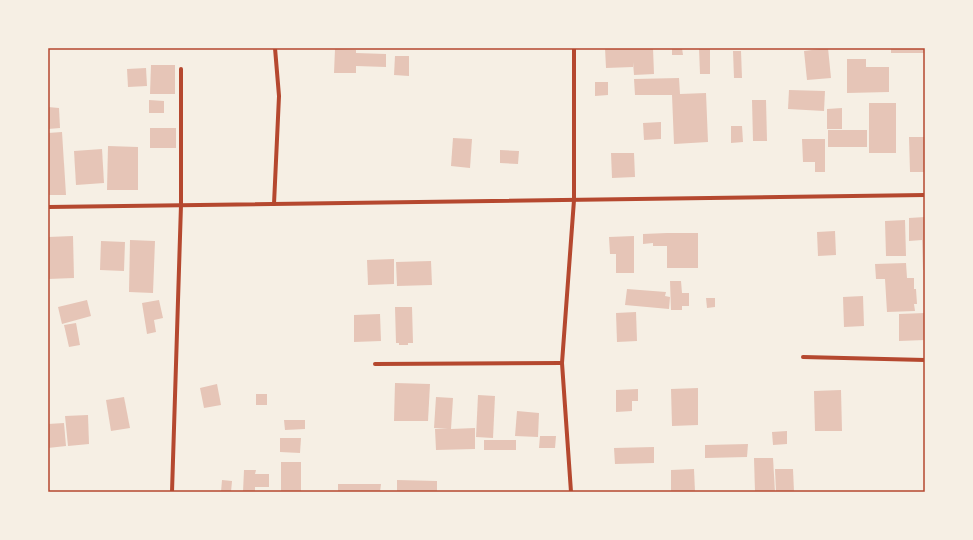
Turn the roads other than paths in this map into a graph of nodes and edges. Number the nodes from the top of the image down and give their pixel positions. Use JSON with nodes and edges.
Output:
{"nodes":[{"id":1,"x":275,"y":48,"type":"edge"},
{"id":2,"x":574,"y":48,"type":"edge"},
{"id":3,"x":181,"y":69,"type":"dead end"},
{"id":4,"x":925,"y":195,"type":"edge"},
{"id":5,"x":574,"y":200,"type":"junction"},
{"id":6,"x":274,"y":204,"type":"junction"},
{"id":7,"x":181,"y":205,"type":"junction"},
{"id":8,"x":48,"y":207,"type":"edge"},
{"id":9,"x":802,"y":357,"type":"dead end"},
{"id":10,"x":925,"y":360,"type":"edge"},
{"id":11,"x":562,"y":363,"type":"junction"},
{"id":12,"x":375,"y":364,"type":"dead end"},
{"id":13,"x":172,"y":492,"type":"edge"},
{"id":14,"x":571,"y":492,"type":"edge"}],
"edges":[{"from":1,"to":6,"type":"street"},
{"from":2,"to":5,"type":"street"},
{"from":3,"to":7,"type":"street"},
{"from":4,"to":5,"type":"street"},
{"from":5,"to":6,"type":"street"},
{"from":5,"to":11,"type":"street"},
{"from":6,"to":7,"type":"street"},
{"from":7,"to":8,"type":"street"},
{"from":7,"to":13,"type":"street"},
{"from":9,"to":10,"type":"street"},
{"from":11,"to":12,"type":"street"},
{"from":11,"to":14,"type":"street"}]}
